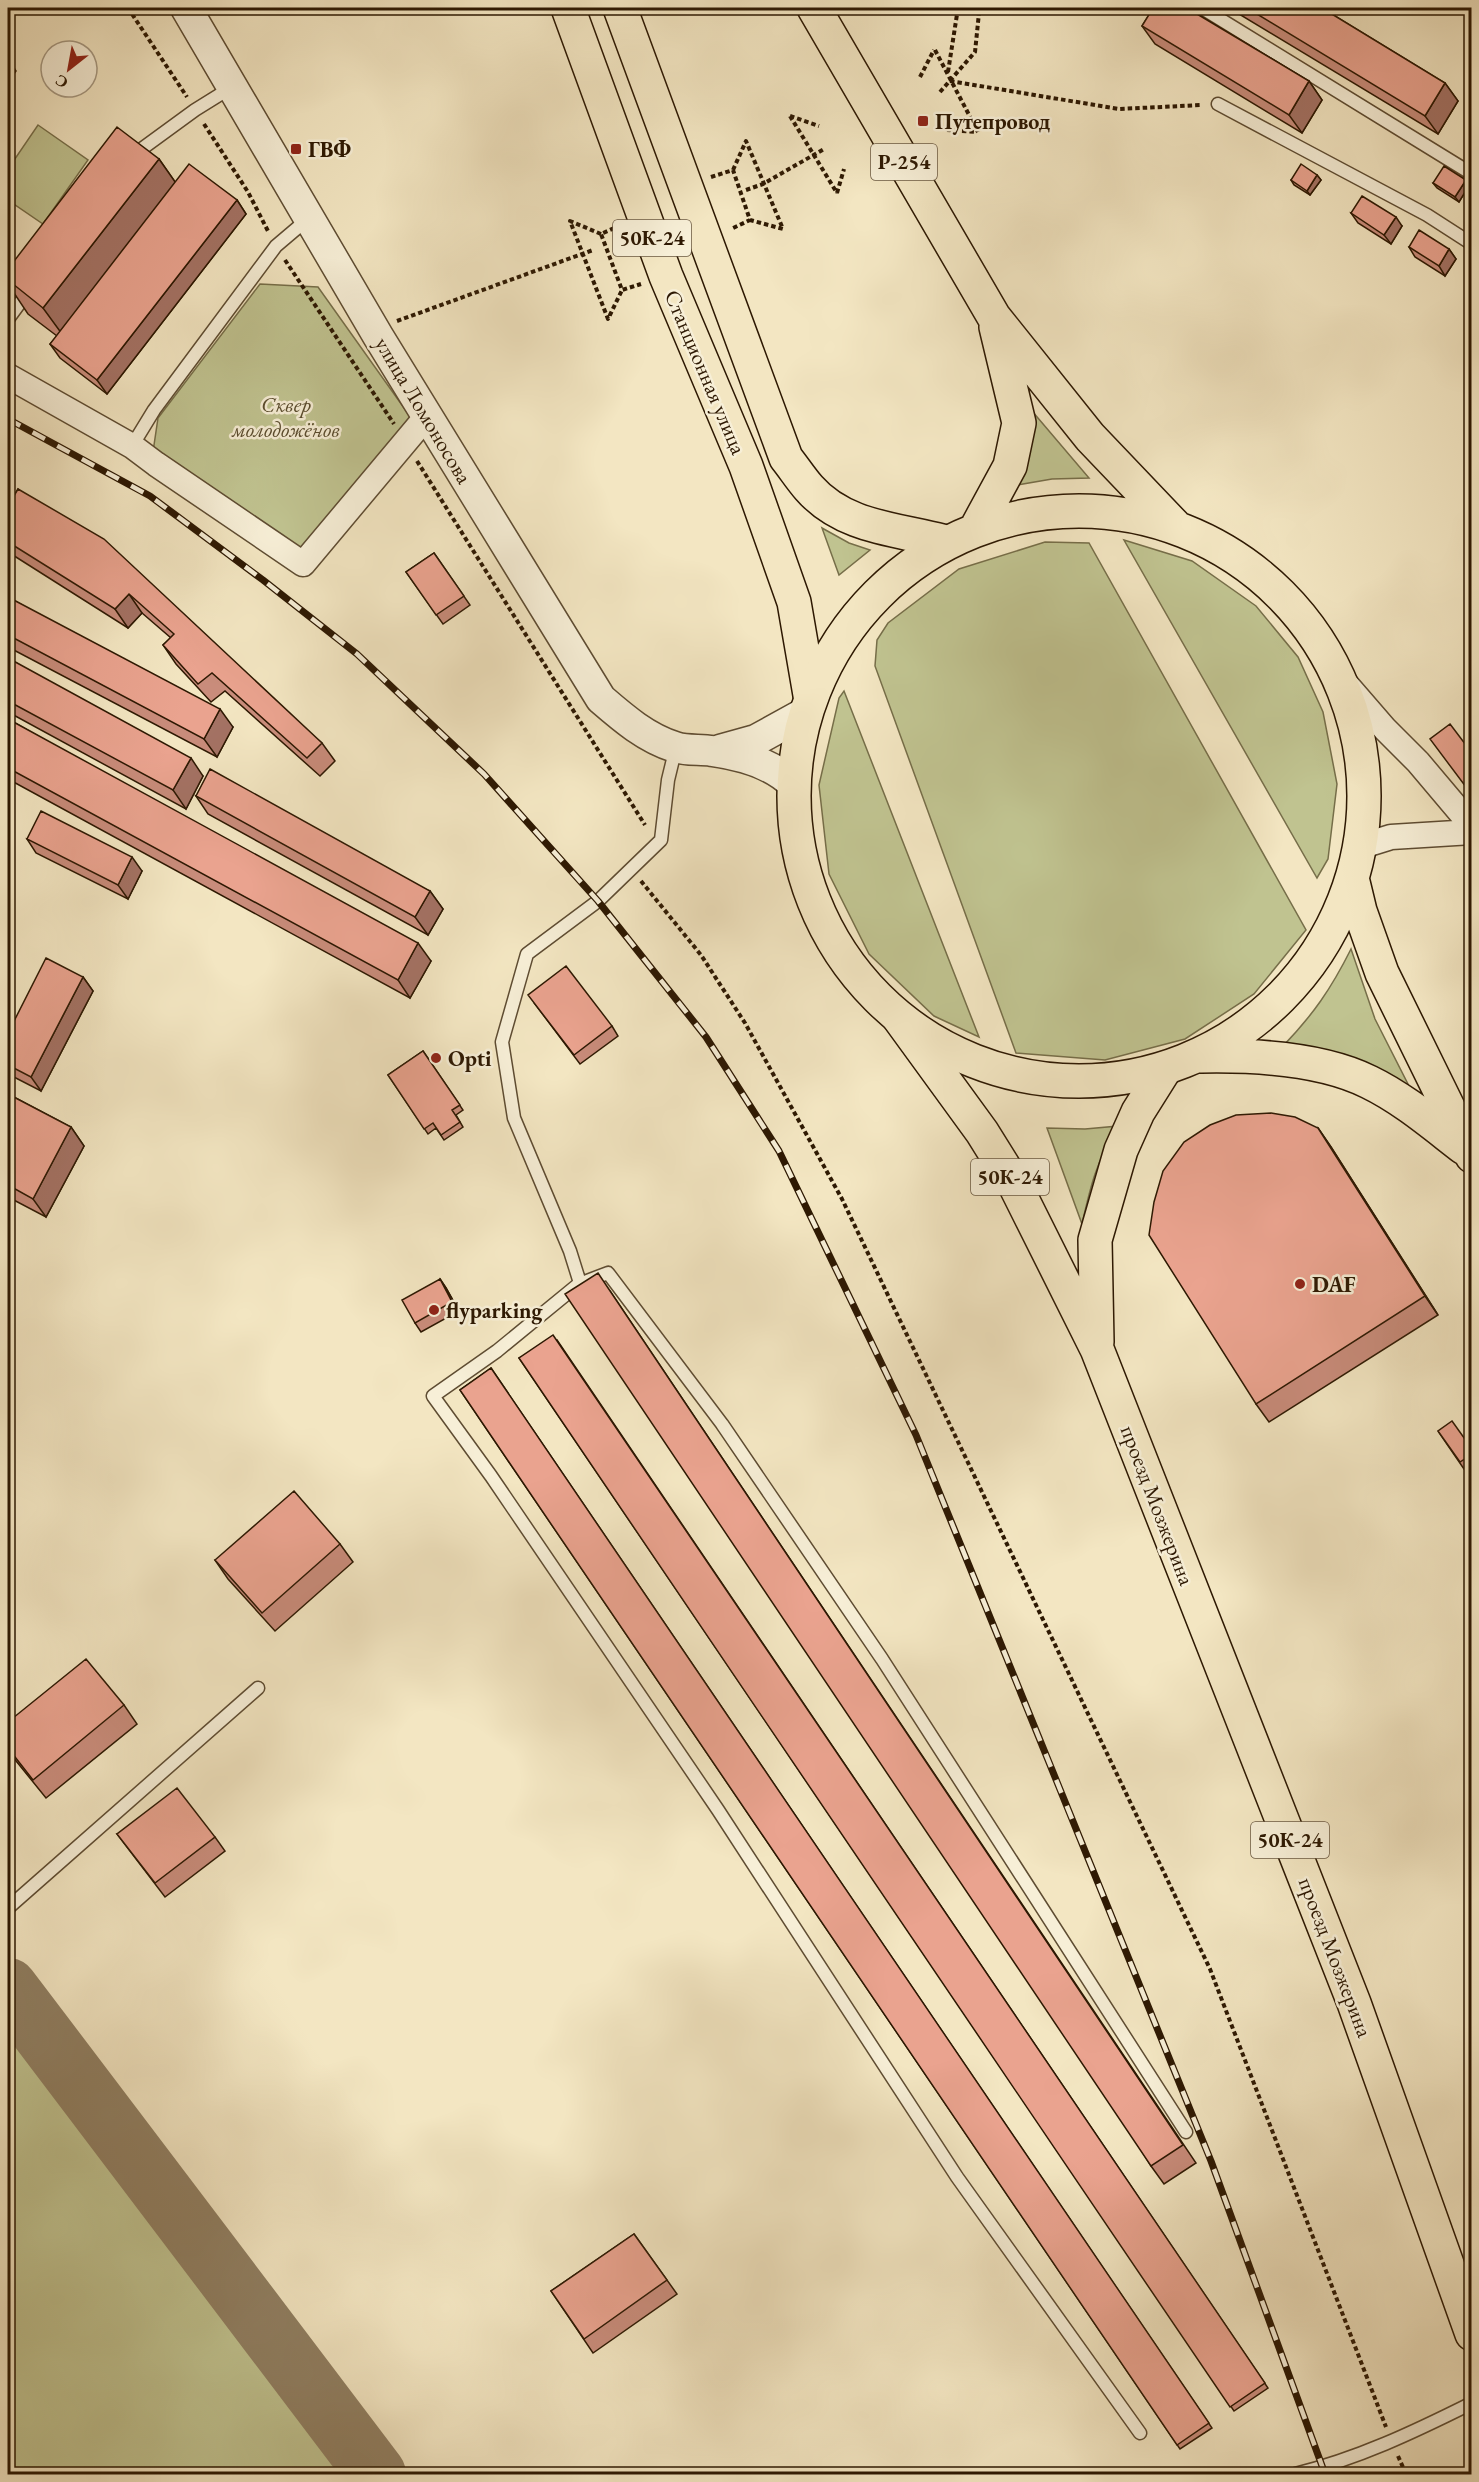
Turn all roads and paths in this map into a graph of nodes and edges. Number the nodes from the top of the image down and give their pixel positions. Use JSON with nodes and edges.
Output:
{"nodes":[{"id":1,"x":128,"y":8,"type":"edge"},
{"id":2,"x":186,"y":8,"type":"edge"},
{"id":3,"x":568,"y":8,"type":"edge"},
{"id":4,"x":620,"y":8,"type":"edge"},
{"id":5,"x":814,"y":8,"type":"edge"},
{"id":6,"x":958,"y":8,"type":"edge"},
{"id":7,"x":977,"y":8,"type":"edge"},
{"id":8,"x":1202,"y":8,"type":"edge"},
{"id":9,"x":948,"y":72,"type":"junction"},
{"id":10,"x":920,"y":77,"type":"dead end"},
{"id":11,"x":950,"y":81,"type":"junction"},
{"id":12,"x":232,"y":87,"type":"junction"},
{"id":13,"x":940,"y":92,"type":"dead end"},
{"id":14,"x":1218,"y":104,"type":"joint"},
{"id":15,"x":195,"y":110,"type":"junction"},
{"id":16,"x":819,"y":126,"type":"dead end"},
{"id":17,"x":947,"y":130,"type":"dead end"},
{"id":18,"x":824,"y":149,"type":"dead end"},
{"id":19,"x":814,"y":155,"type":"junction"},
{"id":20,"x":124,"y":166,"type":"edge"},
{"id":21,"x":844,"y":169,"type":"dead end"},
{"id":22,"x":733,"y":170,"type":"junction"},
{"id":23,"x":1472,"y":174,"type":"edge"},
{"id":24,"x":763,"y":184,"type":"junction"},
{"id":25,"x":685,"y":186,"type":"junction"},
{"id":26,"x":746,"y":190,"type":"dead end"},
{"id":27,"x":643,"y":214,"type":"junction"},
{"id":28,"x":309,"y":218,"type":"junction"},
{"id":29,"x":750,"y":220,"type":"junction"},
{"id":30,"x":601,"y":234,"type":"junction"},
{"id":31,"x":707,"y":240,"type":"junction"},
{"id":32,"x":1472,"y":244,"type":"edge"},
{"id":33,"x":276,"y":246,"type":"junction"},
{"id":34,"x":593,"y":250,"type":"dead end"},
{"id":35,"x":582,"y":256,"type":"junction"},
{"id":36,"x":666,"y":276,"type":"junction"},
{"id":37,"x":35,"y":283,"type":"edge"},
{"id":38,"x":622,"y":290,"type":"junction"},
{"id":39,"x":993,"y":317,"type":"junction"},
{"id":40,"x":8,"y":319,"type":"edge"},
{"id":41,"x":389,"y":324,"type":"dead end"},
{"id":42,"x":8,"y":376,"type":"edge"},
{"id":43,"x":427,"y":416,"type":"junction"},
{"id":44,"x":405,"y":441,"type":"junction"},
{"id":45,"x":132,"y":446,"type":"junction"},
{"id":46,"x":978,"y":525,"type":"junction"},
{"id":47,"x":1174,"y":525,"type":"junction"},
{"id":48,"x":942,"y":541,"type":"junction"},
{"id":49,"x":1340,"y":676,"type":"junction"},
{"id":50,"x":808,"y":704,"type":"junction"},
{"id":51,"x":676,"y":747,"type":"junction"},
{"id":52,"x":715,"y":751,"type":"junction"},
{"id":53,"x":793,"y":784,"type":"junction"},
{"id":54,"x":1472,"y":826,"type":"edge"},
{"id":55,"x":1472,"y":832,"type":"edge"},
{"id":56,"x":1362,"y":846,"type":"junction"},
{"id":57,"x":632,"y":869,"type":"junction"},
{"id":58,"x":1353,"y":882,"type":"junction"},
{"id":59,"x":899,"y":1018,"type":"junction"},
{"id":60,"x":1199,"y":1056,"type":"junction"},
{"id":61,"x":1165,"y":1069,"type":"junction"},
{"id":62,"x":1471,"y":1155,"type":"edge"},
{"id":63,"x":580,"y":1283,"type":"junction"},
{"id":64,"x":1097,"y":1349,"type":"junction"},
{"id":65,"x":258,"y":1688,"type":"dead end"},
{"id":66,"x":8,"y":1908,"type":"edge"},
{"id":67,"x":1186,"y":2132,"type":"dead end"},
{"id":68,"x":1472,"y":2334,"type":"edge"},
{"id":69,"x":1472,"y":2403,"type":"edge"},
{"id":70,"x":1140,"y":2433,"type":"dead end"},
{"id":71,"x":1392,"y":2442,"type":"junction"},
{"id":72,"x":1295,"y":2475,"type":"edge"},
{"id":73,"x":1406,"y":2475,"type":"edge"}],
"edges":[{"from":1,"to":15,"type":"path"},
{"from":2,"to":12,"type":"street","name":"улица Ломоносова"},
{"from":3,"to":27,"type":"main road","name":"Станционная улица","number":"50К-24"},
{"from":4,"to":25,"type":"main road","name":"Станционная улица","number":"50К-24"},
{"from":5,"to":39,"type":"main road","number":"Р-254"},
{"from":6,"to":9,"type":"path"},
{"from":7,"to":11,"type":"path"},
{"from":8,"to":23,"type":"lane"},
{"from":9,"to":10,"type":"path"},
{"from":9,"to":11,"type":"path"},
{"from":11,"to":13,"type":"path"},
{"from":11,"to":14,"type":"path"},
{"from":11,"to":17,"type":"path"},
{"from":12,"to":15,"type":"lane"},
{"from":12,"to":28,"type":"street","name":"улица Ломоносова"},
{"from":14,"to":32,"type":"lane"},
{"from":15,"to":20,"type":"lane"},
{"from":15,"to":33,"type":"path"},
{"from":16,"to":19,"type":"path"},
{"from":18,"to":19,"type":"path"},
{"from":19,"to":21,"type":"path"},
{"from":19,"to":24,"type":"path"},
{"from":22,"to":24,"type":"path"},
{"from":22,"to":25,"type":"path"},
{"from":22,"to":29,"type":"path"},
{"from":24,"to":26,"type":"path"},
{"from":24,"to":29,"type":"path"},
{"from":25,"to":31,"type":"main road","name":"Станционная улица","number":"50К-24"},
{"from":27,"to":30,"type":"path"},
{"from":27,"to":36,"type":"main road","name":"Станционная улица","number":"50К-24"},
{"from":28,"to":33,"type":"lane"},
{"from":28,"to":43,"type":"street","name":"улица Ломоносова"},
{"from":29,"to":31,"type":"path"},
{"from":30,"to":35,"type":"path"},
{"from":30,"to":38,"type":"path"},
{"from":31,"to":48,"type":"main road","name":"Станционная улица","number":"50К-24"},
{"from":33,"to":44,"type":"path"},
{"from":33,"to":45,"type":"lane"},
{"from":34,"to":35,"type":"path"},
{"from":35,"to":38,"type":"path"},
{"from":35,"to":41,"type":"path"},
{"from":36,"to":38,"type":"path"},
{"from":36,"to":50,"type":"main road","name":"Станционная улица","number":"50К-24"},
{"from":37,"to":40,"type":"lane"},
{"from":39,"to":46,"type":"main road"},
{"from":39,"to":47,"type":"main road"},
{"from":42,"to":45,"type":"street"},
{"from":43,"to":44,"type":"street"},
{"from":43,"to":51,"type":"street","name":"улица Ломоносова"},
{"from":44,"to":45,"type":"street"},
{"from":44,"to":57,"type":"path"},
{"from":46,"to":47,"type":"main road"},
{"from":46,"to":48,"type":"main road"},
{"from":47,"to":49,"type":"main road"},
{"from":48,"to":50,"type":"main road"},
{"from":49,"to":54,"type":"street"},
{"from":49,"to":56,"type":"main road"},
{"from":50,"to":52,"type":"street"},
{"from":50,"to":53,"type":"main road","number":"50К-24"},
{"from":51,"to":52,"type":"street","name":"улица Ломоносова"},
{"from":51,"to":57,"type":"lane"},
{"from":52,"to":53,"type":"street"},
{"from":53,"to":59,"type":"main road","number":"50К-24"},
{"from":55,"to":56,"type":"street"},
{"from":56,"to":58,"type":"main road"},
{"from":57,"to":63,"type":"lane"},
{"from":57,"to":71,"type":"path"},
{"from":58,"to":60,"type":"main road"},
{"from":58,"to":62,"type":"main road"},
{"from":59,"to":61,"type":"main road"},
{"from":59,"to":64,"type":"main road","name":"проезд Мозжерина","number":"50К-24"},
{"from":60,"to":61,"type":"main road"},
{"from":60,"to":62,"type":"main road"},
{"from":61,"to":64,"type":"main road","name":"проезд Мозжерина","number":"50К-24"},
{"from":63,"to":67,"type":"lane"},
{"from":63,"to":70,"type":"lane"},
{"from":64,"to":68,"type":"main road","name":"проезд Мозжерина","number":"50К-24"},
{"from":65,"to":66,"type":"lane"},
{"from":69,"to":71,"type":"lane"},
{"from":71,"to":72,"type":"lane"},
{"from":71,"to":73,"type":"path"}]}
